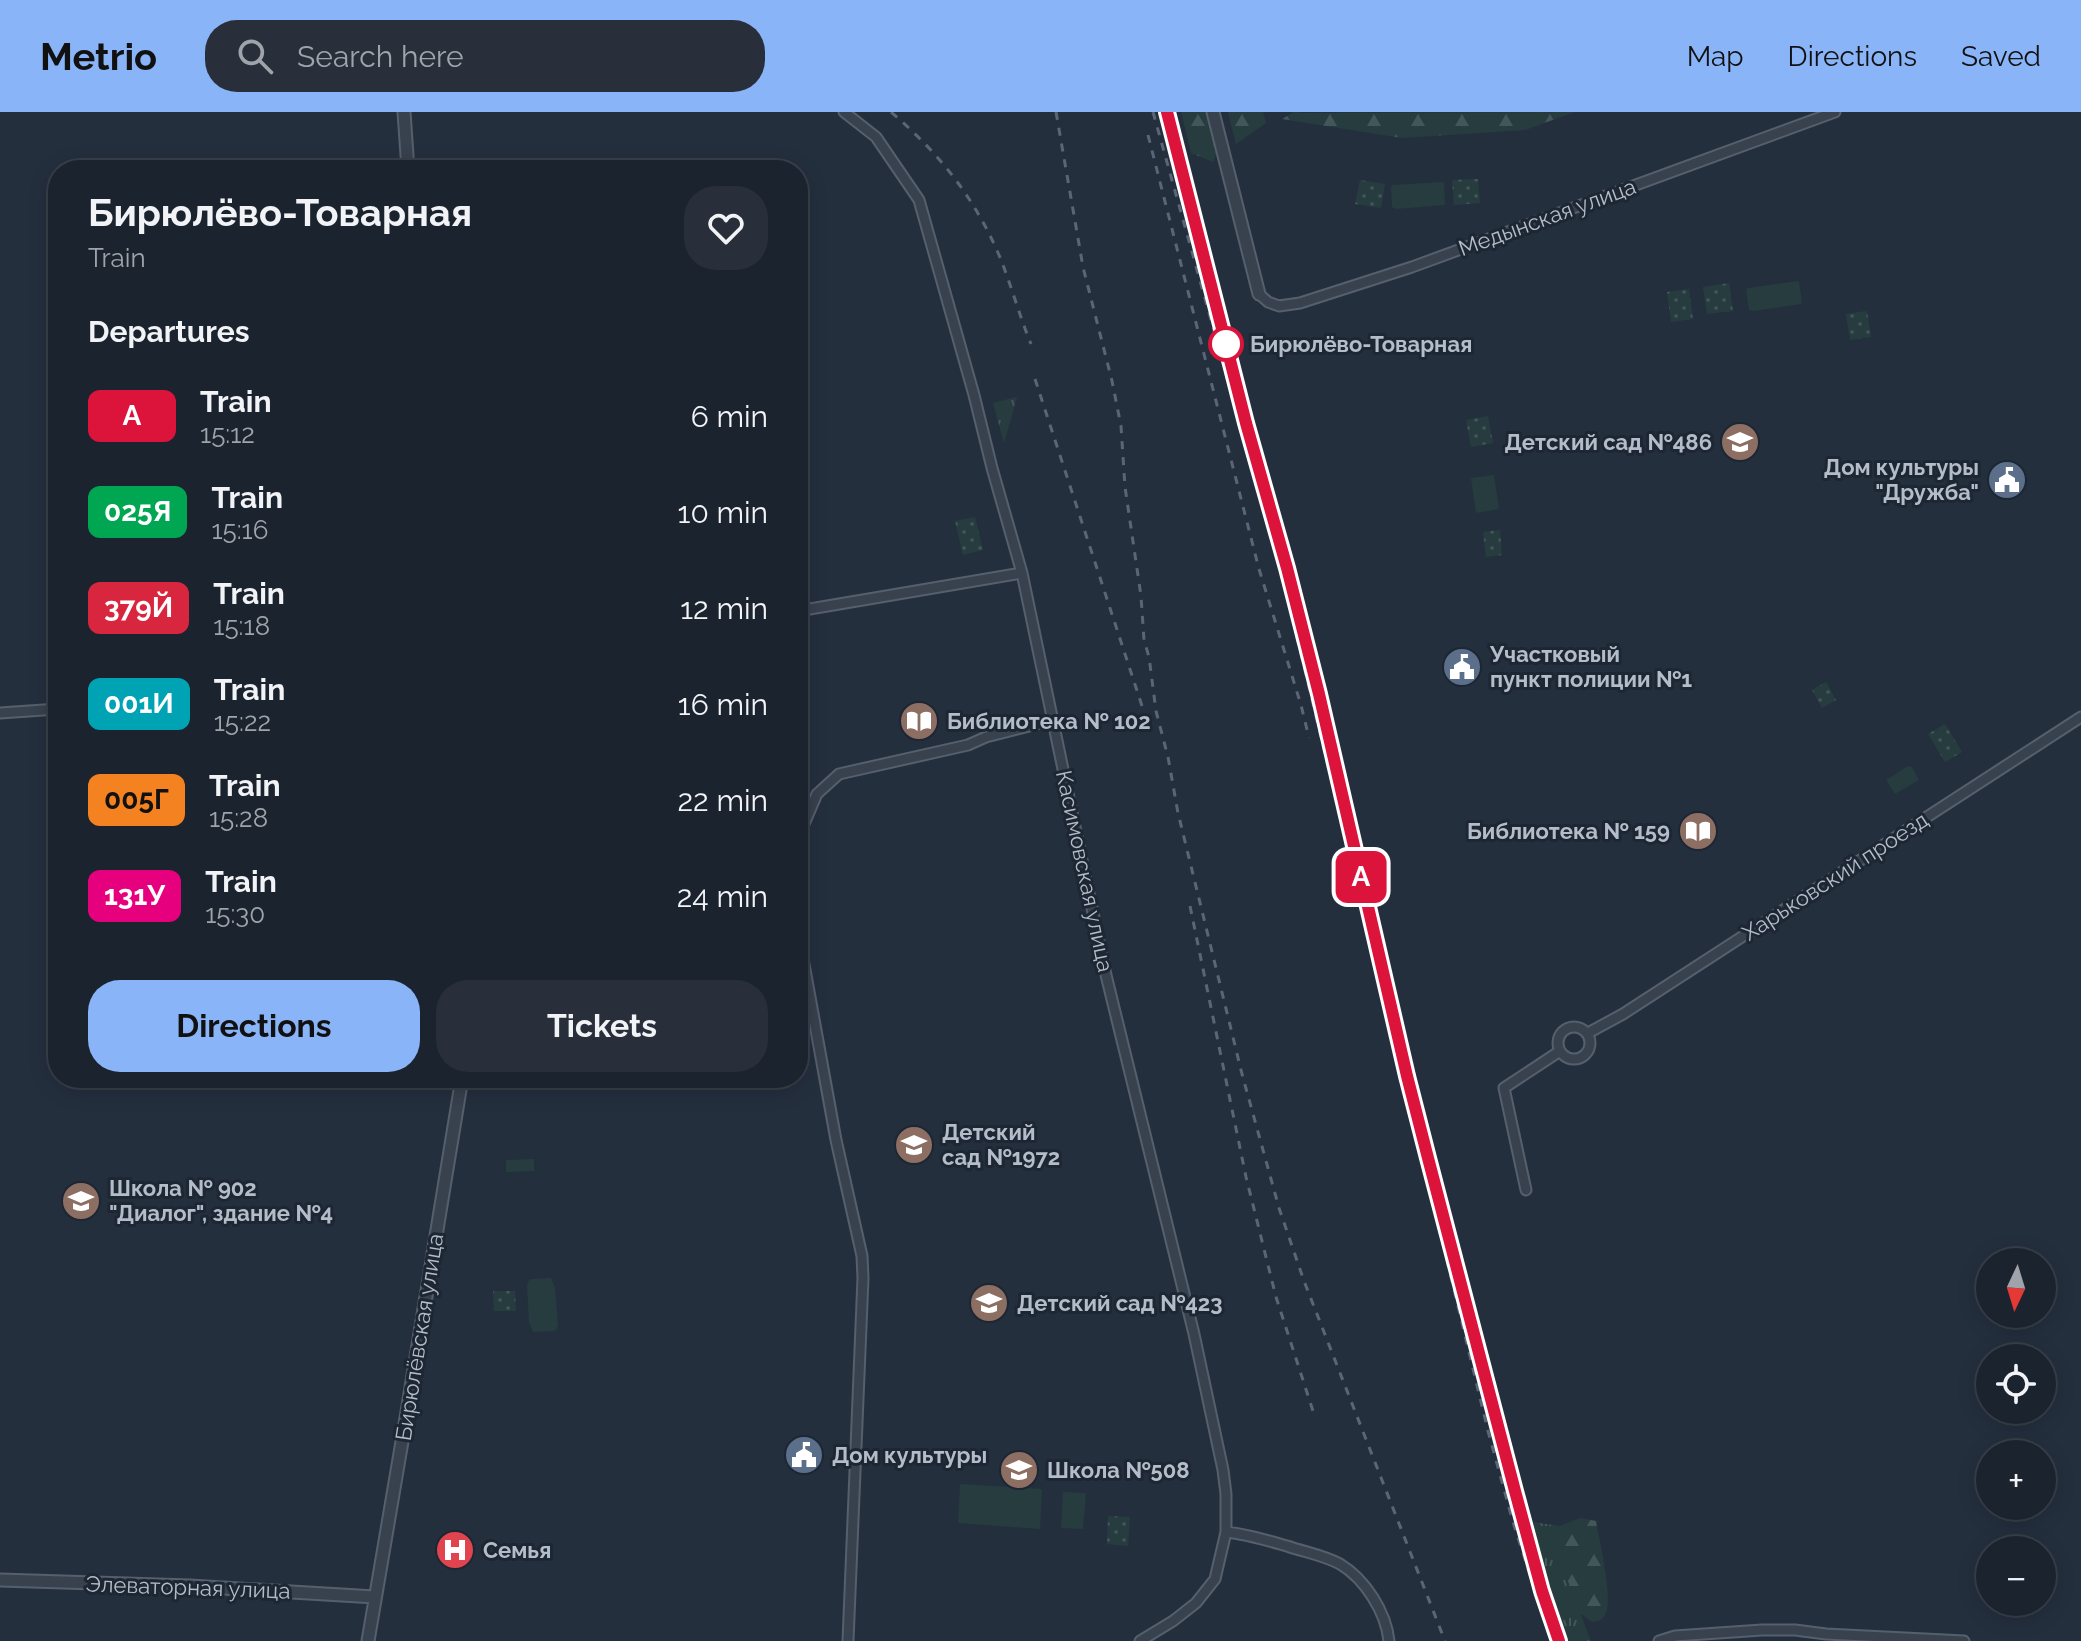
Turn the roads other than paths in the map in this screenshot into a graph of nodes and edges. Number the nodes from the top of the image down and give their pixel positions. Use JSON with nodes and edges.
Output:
{"nodes":[{"id":1,"x":404,"y":112,"type":"edge"},
{"id":2,"x":844,"y":112,"type":"edge"},
{"id":3,"x":1213,"y":112,"type":"edge"},
{"id":4,"x":1835,"y":112,"type":"edge"},
{"id":5,"x":407,"y":160,"type":"edge"},
{"id":6,"x":1259,"y":294,"type":"joint"},
{"id":7,"x":1022,"y":573,"type":"junction"},
{"id":8,"x":808,"y":609,"type":"edge"},
{"id":9,"x":48,"y":710,"type":"edge"},
{"id":10,"x":0,"y":713,"type":"edge"},
{"id":11,"x":2081,"y":717,"type":"edge"},
{"id":12,"x":1053,"y":720,"type":"junction"},
{"id":13,"x":808,"y":815,"type":"edge"},
{"id":14,"x":808,"y":986,"type":"edge"},
{"id":15,"x":1588,"y":1033,"type":"junction"},
{"id":16,"x":1560,"y":1051,"type":"junction"},
{"id":17,"x":460,"y":1088,"type":"edge"},
{"id":18,"x":1526,"y":1190,"type":"dead end"},
{"id":19,"x":1226,"y":1532,"type":"junction"},
{"id":20,"x":0,"y":1580,"type":"edge"},
{"id":21,"x":375,"y":1597,"type":"junction"},
{"id":22,"x":370,"y":1641,"type":"edge"},
{"id":23,"x":848,"y":1641,"type":"edge"},
{"id":24,"x":1140,"y":1641,"type":"edge"},
{"id":25,"x":1389,"y":1641,"type":"edge"},
{"id":26,"x":1659,"y":1641,"type":"edge"},
{"id":27,"x":1964,"y":1641,"type":"edge"}],
"edges":[{"from":1,"to":5,"type":"street"},
{"from":2,"to":7,"type":"street","name":"Касимовская улица"},
{"from":3,"to":6,"type":"street"},
{"from":4,"to":6,"type":"street","name":"Медынская улица"},
{"from":7,"to":8,"type":"street"},
{"from":7,"to":12,"type":"street","name":"Касимовская улица"},
{"from":9,"to":10,"type":"street"},
{"from":11,"to":15,"type":"street","name":"Харьковский проезд"},
{"from":12,"to":13,"type":"street"},
{"from":12,"to":19,"type":"street","name":"Касимовская улица"},
{"from":14,"to":23,"type":"street"},
{"from":15,"to":16,"type":"street"},
{"from":15,"to":16,"type":"street"},
{"from":16,"to":18,"type":"street"},
{"from":17,"to":21,"type":"street","name":"Бирюлёвская улица"},
{"from":19,"to":24,"type":"street","name":"Касимовская улица"},
{"from":19,"to":25,"type":"street"},
{"from":20,"to":21,"type":"street","name":"Элеваторная улица"},
{"from":21,"to":22,"type":"street","name":"Бирюлёвская улица"},
{"from":26,"to":27,"type":"street"}]}
